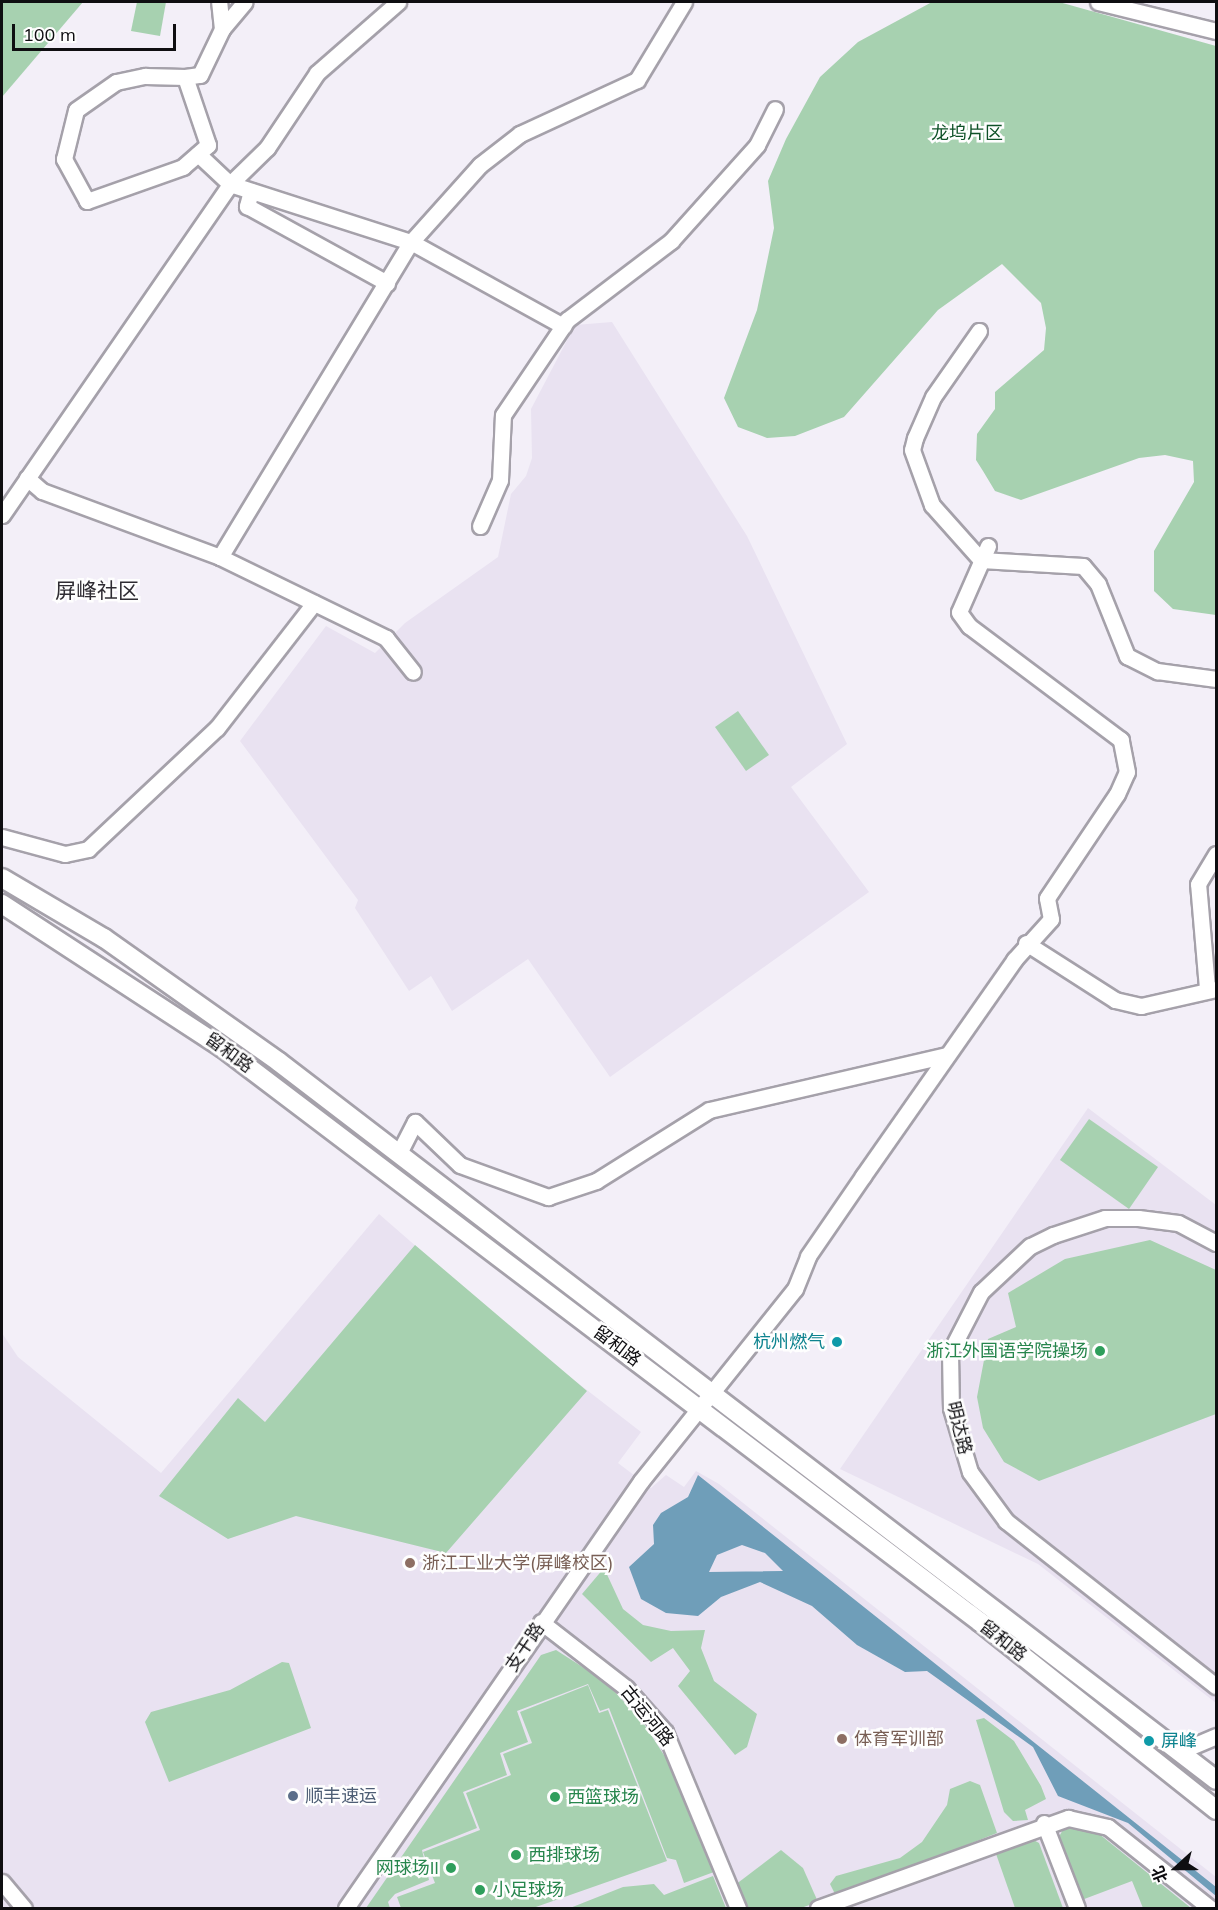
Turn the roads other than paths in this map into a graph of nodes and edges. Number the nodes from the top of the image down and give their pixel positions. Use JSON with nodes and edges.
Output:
{"nodes":[{"id":1,"x":219,"y":2,"type":"edge"},
{"id":2,"x":245,"y":2,"type":"edge"},
{"id":3,"x":398,"y":2,"type":"edge"},
{"id":4,"x":684,"y":2,"type":"edge"},
{"id":5,"x":1098,"y":2,"type":"edge"},
{"id":6,"x":222,"y":29,"type":"junction"},
{"id":7,"x":1216,"y":31,"type":"edge"},
{"id":8,"x":185,"y":77,"type":"junction"},
{"id":9,"x":774,"y":109,"type":"dead end"},
{"id":10,"x":198,"y":154,"type":"junction"},
{"id":11,"x":230,"y":184,"type":"junction"},
{"id":12,"x":251,"y":191,"type":"junction"},
{"id":13,"x":411,"y":242,"type":"junction"},
{"id":14,"x":387,"y":283,"type":"junction"},
{"id":15,"x":563,"y":326,"type":"junction"},
{"id":16,"x":979,"y":331,"type":"dead end"},
{"id":17,"x":27,"y":478,"type":"junction"},
{"id":18,"x":2,"y":515,"type":"edge"},
{"id":19,"x":480,"y":526,"type":"dead end"},
{"id":20,"x":984,"y":553,"type":"junction"},
{"id":21,"x":220,"y":557,"type":"junction"},
{"id":22,"x":314,"y":603,"type":"junction"},
{"id":23,"x":413,"y":672,"type":"dead end"},
{"id":24,"x":1216,"y":679,"type":"edge"},
{"id":25,"x":2,"y":837,"type":"edge"},
{"id":26,"x":1216,"y":854,"type":"edge"},
{"id":27,"x":2,"y":878,"type":"edge"},
{"id":28,"x":2,"y":904,"type":"edge"},
{"id":29,"x":1026,"y":943,"type":"junction"},
{"id":30,"x":1212,"y":989,"type":"edge"},
{"id":31,"x":947,"y":1055,"type":"junction"},
{"id":32,"x":399,"y":1153,"type":"junction"},
{"id":33,"x":1216,"y":1244,"type":"edge"},
{"id":34,"x":713,"y":1391,"type":"junction"},
{"id":35,"x":698,"y":1408,"type":"junction"},
{"id":36,"x":541,"y":1622,"type":"junction"},
{"id":37,"x":1216,"y":1686,"type":"edge"},
{"id":38,"x":1216,"y":1736,"type":"edge"},
{"id":39,"x":1181,"y":1752,"type":"junction"},
{"id":40,"x":1216,"y":1780,"type":"edge"},
{"id":41,"x":1216,"y":1810,"type":"edge"},
{"id":42,"x":1044,"y":1823,"type":"junction"},
{"id":43,"x":2,"y":1882,"type":"edge"},
{"id":44,"x":24,"y":1908,"type":"edge"},
{"id":45,"x":346,"y":1908,"type":"edge"},
{"id":46,"x":738,"y":1908,"type":"edge"},
{"id":47,"x":818,"y":1908,"type":"edge"},
{"id":48,"x":1077,"y":1908,"type":"edge"},
{"id":49,"x":1210,"y":1908,"type":"edge"}],
"edges":[{"from":1,"to":6,"type":"street"},
{"from":2,"to":6,"type":"street"},
{"from":3,"to":11,"type":"street"},
{"from":4,"to":13,"type":"street"},
{"from":5,"to":7,"type":"street"},
{"from":6,"to":8,"type":"street"},
{"from":8,"to":10,"type":"street"},
{"from":8,"to":10,"type":"street"},
{"from":9,"to":15,"type":"street"},
{"from":10,"to":11,"type":"street"},
{"from":11,"to":12,"type":"street"},
{"from":11,"to":17,"type":"street"},
{"from":12,"to":13,"type":"street"},
{"from":12,"to":14,"type":"street"},
{"from":13,"to":14,"type":"street"},
{"from":13,"to":15,"type":"street"},
{"from":14,"to":21,"type":"street"},
{"from":15,"to":19,"type":"street"},
{"from":16,"to":20,"type":"street"},
{"from":17,"to":18,"type":"street"},
{"from":17,"to":21,"type":"street"},
{"from":20,"to":24,"type":"street"},
{"from":20,"to":29,"type":"street","name":"支干路"},
{"from":21,"to":22,"type":"street"},
{"from":22,"to":23,"type":"street"},
{"from":22,"to":25,"type":"street"},
{"from":26,"to":30,"type":"street"},
{"from":27,"to":32,"type":"main road","name":"留和路"},
{"from":28,"to":35,"type":"main road","name":"留和路"},
{"from":29,"to":30,"type":"street"},
{"from":29,"to":31,"type":"street","name":"支干路"},
{"from":31,"to":32,"type":"street"},
{"from":31,"to":34,"type":"street","name":"支干路"},
{"from":32,"to":34,"type":"main road","name":"留和路"},
{"from":33,"to":37,"type":"street","name":"明达路"},
{"from":34,"to":35,"type":"street","name":"支干路"},
{"from":34,"to":39,"type":"main road","name":"留和路"},
{"from":35,"to":36,"type":"street","name":"支干路"},
{"from":35,"to":41,"type":"main road","name":"留和路"},
{"from":36,"to":45,"type":"street","name":"支干路"},
{"from":36,"to":46,"type":"street","name":"古运河路"},
{"from":38,"to":39,"type":"street"},
{"from":39,"to":40,"type":"main road","name":"留和路"},
{"from":42,"to":47,"type":"street"},
{"from":42,"to":48,"type":"street"},
{"from":42,"to":49,"type":"street"},
{"from":43,"to":44,"type":"street"}]}
